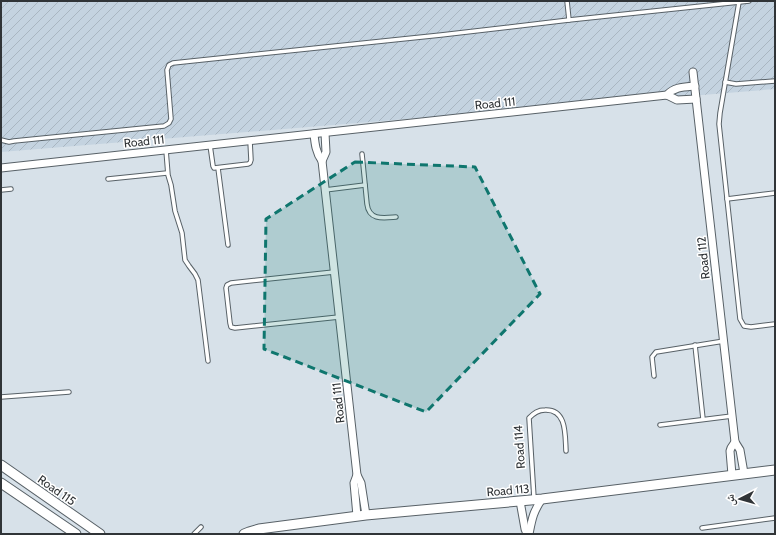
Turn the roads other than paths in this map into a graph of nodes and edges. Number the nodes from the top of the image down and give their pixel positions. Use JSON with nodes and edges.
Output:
{"nodes":[{"id":1,"x":567,"y":1,"type":"edge"},
{"id":2,"x":749,"y":1,"type":"edge"},
{"id":3,"x":738,"y":2,"type":"junction"},
{"id":4,"x":569,"y":20,"type":"junction"},
{"id":5,"x":693,"y":72,"type":"dead end"},
{"id":6,"x":775,"y":80,"type":"edge"},
{"id":7,"x":725,"y":82,"type":"junction"},
{"id":8,"x":695,"y":86,"type":"junction"},
{"id":9,"x":667,"y":95,"type":"junction"},
{"id":10,"x":696,"y":99,"type":"junction"},
{"id":11,"x":325,"y":133,"type":"junction"},
{"id":12,"x":314,"y":134,"type":"junction"},
{"id":13,"x":1,"y":140,"type":"edge"},
{"id":14,"x":250,"y":141,"type":"junction"},
{"id":15,"x":210,"y":145,"type":"junction"},
{"id":16,"x":166,"y":150,"type":"junction"},
{"id":17,"x":362,"y":154,"type":"dead end"},
{"id":18,"x":322,"y":161,"type":"junction"},
{"id":19,"x":1,"y":168,"type":"edge"},
{"id":20,"x":218,"y":168,"type":"junction"},
{"id":21,"x":167,"y":172,"type":"junction"},
{"id":22,"x":108,"y":179,"type":"dead end"},
{"id":23,"x":365,"y":186,"type":"junction"},
{"id":24,"x":11,"y":189,"type":"dead end"},
{"id":25,"x":1,"y":190,"type":"edge"},
{"id":26,"x":325,"y":190,"type":"junction"},
{"id":27,"x":775,"y":194,"type":"edge"},
{"id":28,"x":727,"y":199,"type":"junction"},
{"id":29,"x":396,"y":217,"type":"dead end"},
{"id":30,"x":228,"y":245,"type":"dead end"},
{"id":31,"x":334,"y":272,"type":"junction"},
{"id":32,"x":339,"y":317,"type":"junction"},
{"id":33,"x":775,"y":324,"type":"edge"},
{"id":34,"x":724,"y":341,"type":"junction"},
{"id":35,"x":695,"y":346,"type":"junction"},
{"id":36,"x":208,"y":361,"type":"dead end"},
{"id":37,"x":654,"y":376,"type":"dead end"},
{"id":38,"x":69,"y":392,"type":"dead end"},
{"id":39,"x":1,"y":397,"type":"edge"},
{"id":40,"x":732,"y":416,"type":"junction"},
{"id":41,"x":703,"y":420,"type":"junction"},
{"id":42,"x":660,"y":424,"type":"dead end"},
{"id":43,"x":735,"y":442,"type":"junction"},
{"id":44,"x":566,"y":451,"type":"dead end"},
{"id":45,"x":1,"y":465,"type":"edge"},
{"id":46,"x":775,"y":470,"type":"edge"},
{"id":47,"x":744,"y":473,"type":"junction"},
{"id":48,"x":732,"y":475,"type":"junction"},
{"id":49,"x":1,"y":483,"type":"edge"},
{"id":50,"x":538,"y":499,"type":"junction"},
{"id":51,"x":520,"y":500,"type":"junction"},
{"id":52,"x":361,"y":516,"type":"junction"},
{"id":53,"x":775,"y":518,"type":"edge"},
{"id":54,"x":201,"y":527,"type":"dead end"},
{"id":55,"x":702,"y":528,"type":"dead end"},
{"id":56,"x":76,"y":534,"type":"edge"},
{"id":57,"x":100,"y":534,"type":"edge"},
{"id":58,"x":194,"y":534,"type":"edge"},
{"id":59,"x":244,"y":534,"type":"edge"},
{"id":60,"x":528,"y":534,"type":"edge"}],
"edges":[{"from":1,"to":4,"type":"lane"},
{"from":2,"to":3,"type":"lane"},
{"from":3,"to":4,"type":"lane"},
{"from":3,"to":7,"type":"lane"},
{"from":4,"to":13,"type":"lane"},
{"from":5,"to":8,"type":"street","name":"Road 112"},
{"from":6,"to":7,"type":"lane"},
{"from":7,"to":28,"type":"lane"},
{"from":8,"to":9,"type":"street","name":"Road 111"},
{"from":8,"to":10,"type":"street","name":"Road 112"},
{"from":9,"to":10,"type":"street","name":"Road 111"},
{"from":9,"to":11,"type":"street","name":"Road 111"},
{"from":10,"to":34,"type":"street","name":"Road 112"},
{"from":11,"to":12,"type":"street","name":"Road 111"},
{"from":11,"to":18,"type":"street","name":"Road 111"},
{"from":12,"to":14,"type":"street","name":"Road 111"},
{"from":12,"to":18,"type":"street","name":"Road 111"},
{"from":14,"to":15,"type":"street","name":"Road 111"},
{"from":14,"to":20,"type":"lane"},
{"from":15,"to":16,"type":"street","name":"Road 111"},
{"from":15,"to":20,"type":"lane"},
{"from":16,"to":19,"type":"street","name":"Road 111"},
{"from":16,"to":21,"type":"lane"},
{"from":17,"to":23,"type":"lane"},
{"from":18,"to":26,"type":"street","name":"Road 111"},
{"from":20,"to":30,"type":"lane"},
{"from":21,"to":22,"type":"lane"},
{"from":21,"to":36,"type":"lane"},
{"from":23,"to":26,"type":"lane"},
{"from":23,"to":29,"type":"lane"},
{"from":24,"to":25,"type":"lane"},
{"from":26,"to":31,"type":"street","name":"Road 111"},
{"from":27,"to":28,"type":"lane"},
{"from":28,"to":33,"type":"lane"},
{"from":31,"to":32,"type":"street","name":"Road 111"},
{"from":31,"to":32,"type":"lane"},
{"from":32,"to":52,"type":"street","name":"Road 111"},
{"from":34,"to":35,"type":"lane"},
{"from":34,"to":40,"type":"street","name":"Road 112"},
{"from":35,"to":37,"type":"lane"},
{"from":35,"to":41,"type":"lane"},
{"from":38,"to":39,"type":"lane"},
{"from":40,"to":41,"type":"lane"},
{"from":40,"to":43,"type":"street","name":"Road 112"},
{"from":41,"to":42,"type":"lane"},
{"from":43,"to":47,"type":"street","name":"Road 112"},
{"from":43,"to":48,"type":"street","name":"Road 112"},
{"from":44,"to":50,"type":"lane","name":"Road 114"},
{"from":45,"to":57,"type":"street","name":"Road 115"},
{"from":46,"to":47,"type":"street","name":"Road 113"},
{"from":47,"to":48,"type":"street","name":"Road 113"},
{"from":48,"to":50,"type":"street","name":"Road 113"},
{"from":49,"to":56,"type":"street"},
{"from":50,"to":51,"type":"street","name":"Road 113"},
{"from":50,"to":60,"type":"street"},
{"from":51,"to":52,"type":"street","name":"Road 113"},
{"from":51,"to":60,"type":"street"},
{"from":52,"to":59,"type":"street","name":"Road 113"},
{"from":53,"to":55,"type":"lane"},
{"from":54,"to":58,"type":"lane"}]}
